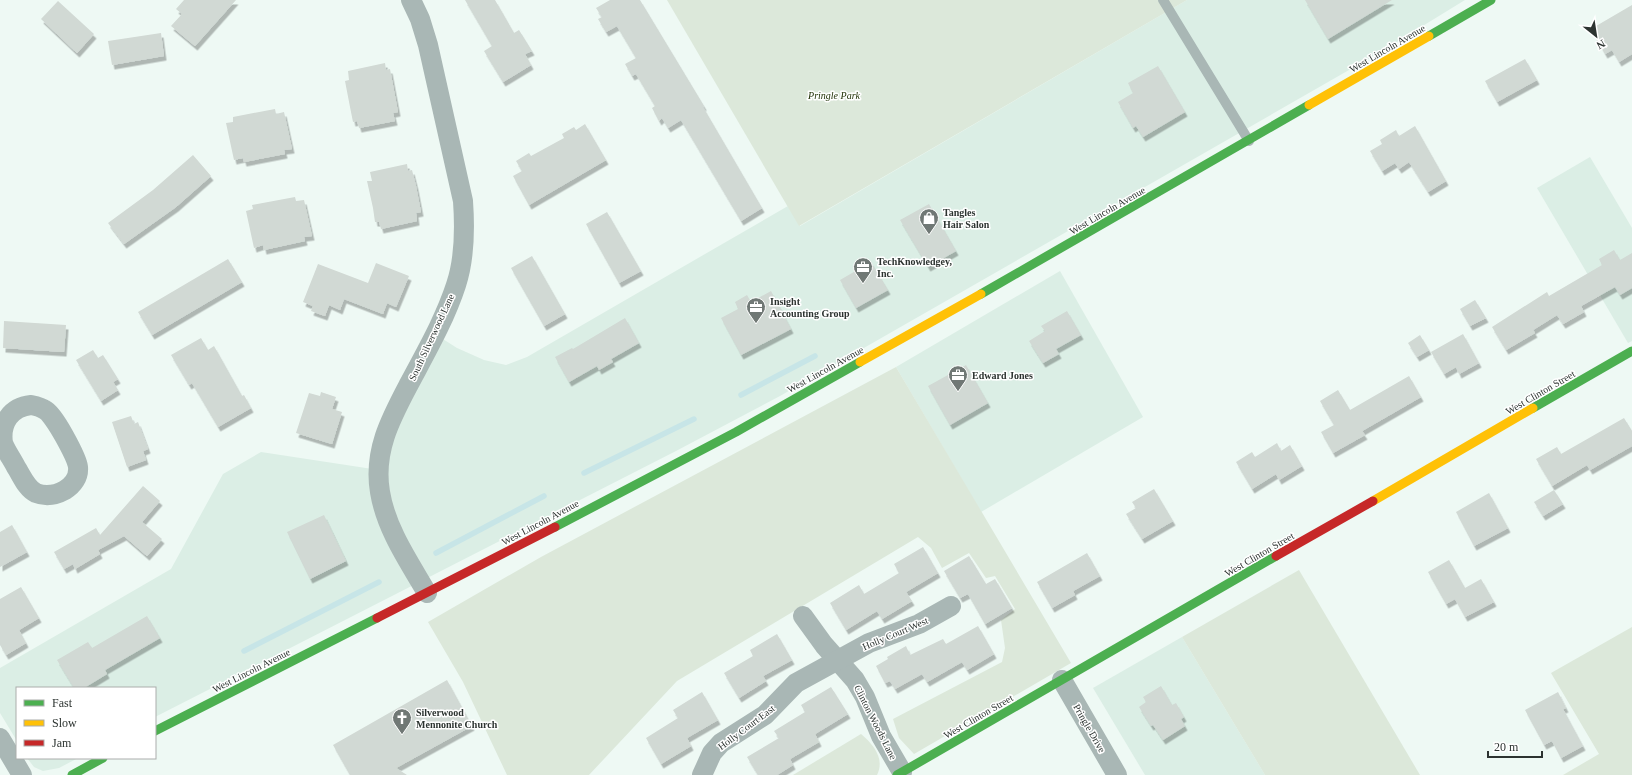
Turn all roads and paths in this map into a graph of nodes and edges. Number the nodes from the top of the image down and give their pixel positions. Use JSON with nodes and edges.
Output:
{"nodes":[{"id":1,"x":411,"y":0,"type":"edge"},
{"id":2,"x":1163,"y":0,"type":"edge"},
{"id":3,"x":1491,"y":0,"type":"edge"},
{"id":4,"x":1249,"y":141,"type":"junction"},
{"id":5,"x":1632,"y":351,"type":"edge"},
{"id":6,"x":8,"y":470,"type":"edge"},
{"id":7,"x":428,"y":593,"type":"junction"},
{"id":8,"x":951,"y":606,"type":"dead end"},
{"id":9,"x":804,"y":616,"type":"dead end"},
{"id":10,"x":838,"y":659,"type":"junction"},
{"id":11,"x":1062,"y":680,"type":"junction"},
{"id":12,"x":156,"y":730,"type":"edge"},
{"id":13,"x":0,"y":738,"type":"edge"},
{"id":14,"x":101,"y":759,"type":"edge"},
{"id":15,"x":899,"y":773,"type":"edge"},
{"id":16,"x":22,"y":775,"type":"edge"},
{"id":17,"x":72,"y":775,"type":"edge"},
{"id":18,"x":702,"y":775,"type":"edge"},
{"id":19,"x":1117,"y":775,"type":"edge"}],
"edges":[{"from":1,"to":7,"type":"street","name":"South Silverwood Lane"},
{"from":2,"to":4,"type":"lane"},
{"from":3,"to":4,"type":"street","name":"West Lincoln Avenue"},
{"from":4,"to":7,"type":"street","name":"West Lincoln Avenue"},
{"from":5,"to":11,"type":"street","name":"West Clinton Street"},
{"from":6,"to":6,"type":"street"},
{"from":7,"to":12,"type":"street","name":"West Lincoln Avenue"},
{"from":8,"to":10,"type":"street","name":"Holly Court West"},
{"from":9,"to":10,"type":"street","name":"Clinton Woods Lane"},
{"from":10,"to":15,"type":"street","name":"Clinton Woods Lane"},
{"from":10,"to":18,"type":"street","name":"Holly Court East"},
{"from":11,"to":15,"type":"street","name":"West Clinton Street"},
{"from":11,"to":19,"type":"street","name":"Pringle Drive"},
{"from":13,"to":16,"type":"street"},
{"from":14,"to":17,"type":"street"}]}
